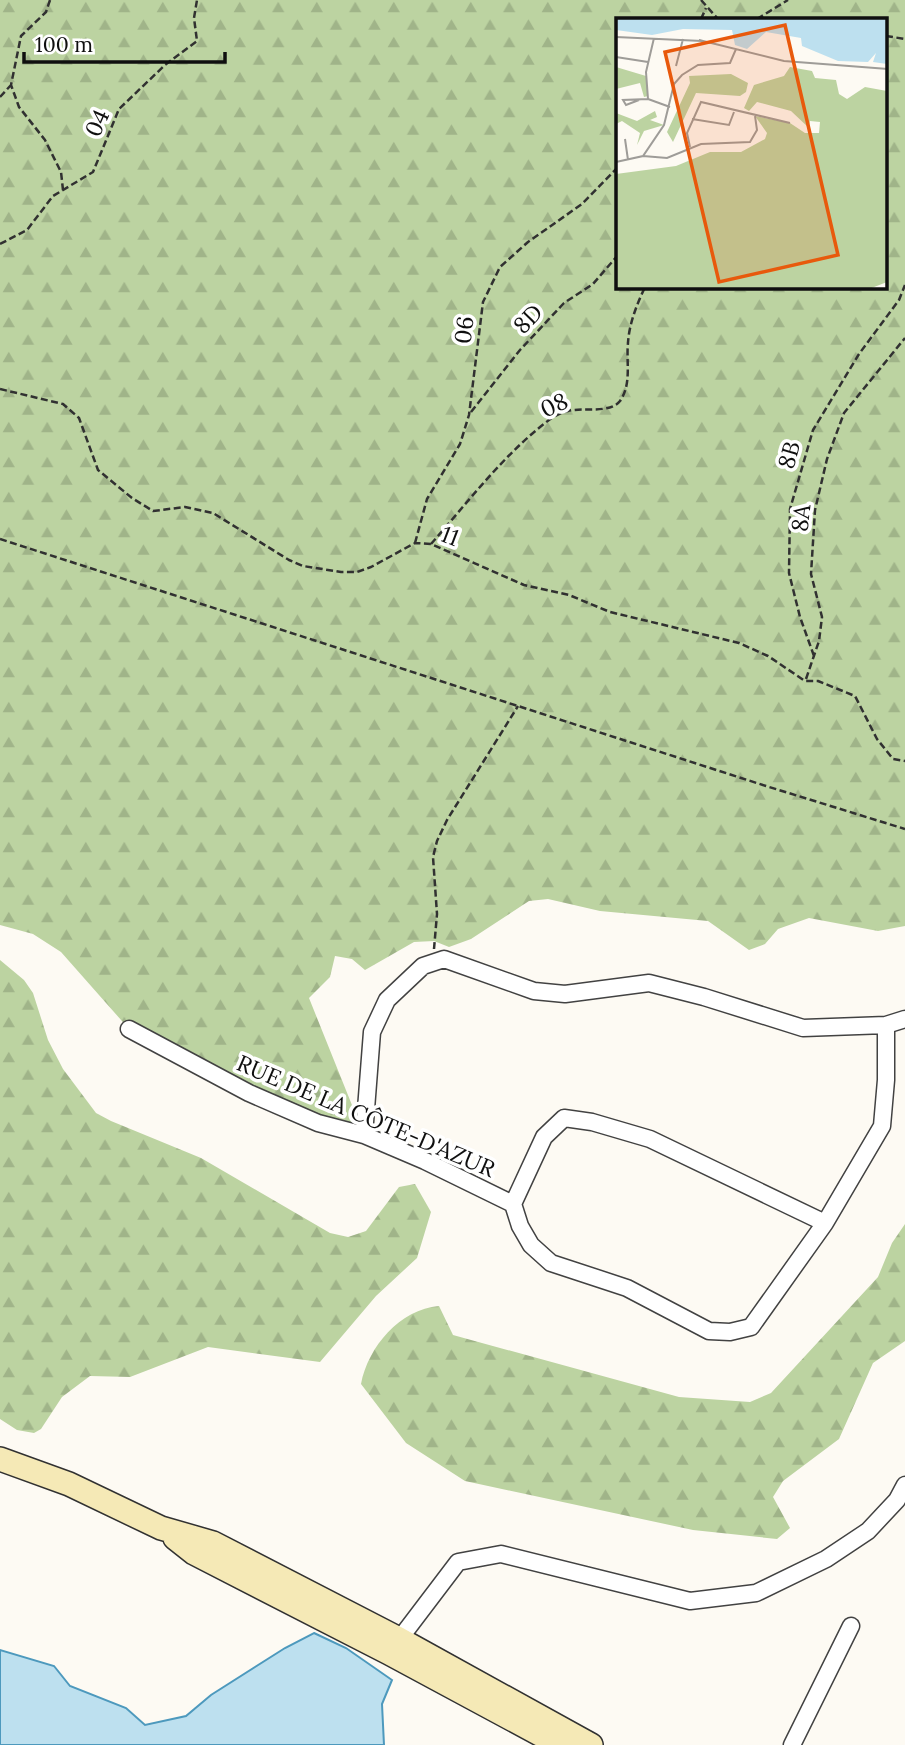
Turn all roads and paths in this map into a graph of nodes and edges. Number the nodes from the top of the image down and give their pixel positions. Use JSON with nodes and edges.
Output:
{"nodes":[{"id":1,"x":50,"y":0,"type":"edge"},
{"id":2,"x":197,"y":0,"type":"edge"},
{"id":3,"x":701,"y":0,"type":"edge"},
{"id":4,"x":788,"y":0,"type":"edge"},
{"id":5,"x":706,"y":8,"type":"junction"},
{"id":6,"x":701,"y":18,"type":"edge"},
{"id":7,"x":717,"y":18,"type":"edge"},
{"id":8,"x":759,"y":18,"type":"edge"},
{"id":9,"x":11,"y":85,"type":"junction"},
{"id":10,"x":0,"y":97,"type":"edge"},
{"id":11,"x":616,"y":169,"type":"edge"},
{"id":12,"x":63,"y":190,"type":"junction"},
{"id":13,"x":0,"y":244,"type":"edge"},
{"id":14,"x":616,"y":256,"type":"edge"},
{"id":15,"x":905,"y":285,"type":"edge"},
{"id":16,"x":644,"y":289,"type":"edge"},
{"id":17,"x":905,"y":338,"type":"edge"},
{"id":18,"x":0,"y":389,"type":"edge"},
{"id":19,"x":469,"y":415,"type":"junction"},
{"id":20,"x":0,"y":539,"type":"edge"},
{"id":21,"x":415,"y":543,"type":"junction"},
{"id":22,"x":431,"y":544,"type":"junction"},
{"id":23,"x":814,"y":656,"type":"junction"},
{"id":24,"x":805,"y":681,"type":"junction"},
{"id":25,"x":517,"y":706,"type":"junction"},
{"id":26,"x":905,"y":761,"type":"edge"},
{"id":27,"x":905,"y":828,"type":"edge"},
{"id":28,"x":439,"y":961,"type":"junction"},
{"id":29,"x":905,"y":1019,"type":"edge"},
{"id":30,"x":886,"y":1025,"type":"junction"},
{"id":31,"x":129,"y":1028,"type":"dead end"},
{"id":32,"x":365,"y":1135,"type":"junction"},
{"id":33,"x":513,"y":1204,"type":"junction"},
{"id":34,"x":825,"y":1223,"type":"junction"},
{"id":35,"x":0,"y":1459,"type":"edge"},
{"id":36,"x":905,"y":1485,"type":"edge"},
{"id":37,"x":851,"y":1626,"type":"dead end"},
{"id":38,"x":394,"y":1646,"type":"junction"},
{"id":39,"x":560,"y":1745,"type":"edge"},
{"id":40,"x":591,"y":1745,"type":"edge"},
{"id":41,"x":792,"y":1745,"type":"edge"}],
"edges":[{"from":1,"to":9,"type":"path"},
{"from":2,"to":12,"type":"path","name":"04"},
{"from":3,"to":5,"type":"path"},
{"from":4,"to":8,"type":"path"},
{"from":5,"to":6,"type":"path"},
{"from":5,"to":7,"type":"path"},
{"from":9,"to":10,"type":"path"},
{"from":9,"to":12,"type":"path"},
{"from":11,"to":19,"type":"path","name":"06"},
{"from":12,"to":13,"type":"path","name":"04"},
{"from":14,"to":19,"type":"path","name":"8D"},
{"from":15,"to":23,"type":"path","name":"8B"},
{"from":16,"to":22,"type":"path","name":"08"},
{"from":17,"to":23,"type":"path","name":"8A"},
{"from":18,"to":21,"type":"path","name":"11"},
{"from":19,"to":21,"type":"path","name":"06"},
{"from":20,"to":25,"type":"path"},
{"from":21,"to":22,"type":"path","name":"11"},
{"from":22,"to":24,"type":"path","name":"11"},
{"from":23,"to":24,"type":"path","name":"8A"},
{"from":24,"to":26,"type":"path","name":"11"},
{"from":25,"to":27,"type":"path"},
{"from":25,"to":28,"type":"path"},
{"from":28,"to":30,"type":"street"},
{"from":28,"to":32,"type":"street"},
{"from":29,"to":30,"type":"street"},
{"from":30,"to":34,"type":"street","name":"RUE DE LA CÔTE-D'AZUR"},
{"from":31,"to":32,"type":"street","name":"RUE DE LA CÔTE-D'AZUR"},
{"from":32,"to":33,"type":"street","name":"RUE DE LA CÔTE-D'AZUR"},
{"from":33,"to":34,"type":"street"},
{"from":33,"to":34,"type":"street","name":"RUE DE LA CÔTE-D'AZUR"},
{"from":35,"to":38,"type":"main road"},
{"from":36,"to":38,"type":"street"},
{"from":37,"to":41,"type":"street"},
{"from":38,"to":39,"type":"main road"},
{"from":38,"to":40,"type":"main road"}]}
